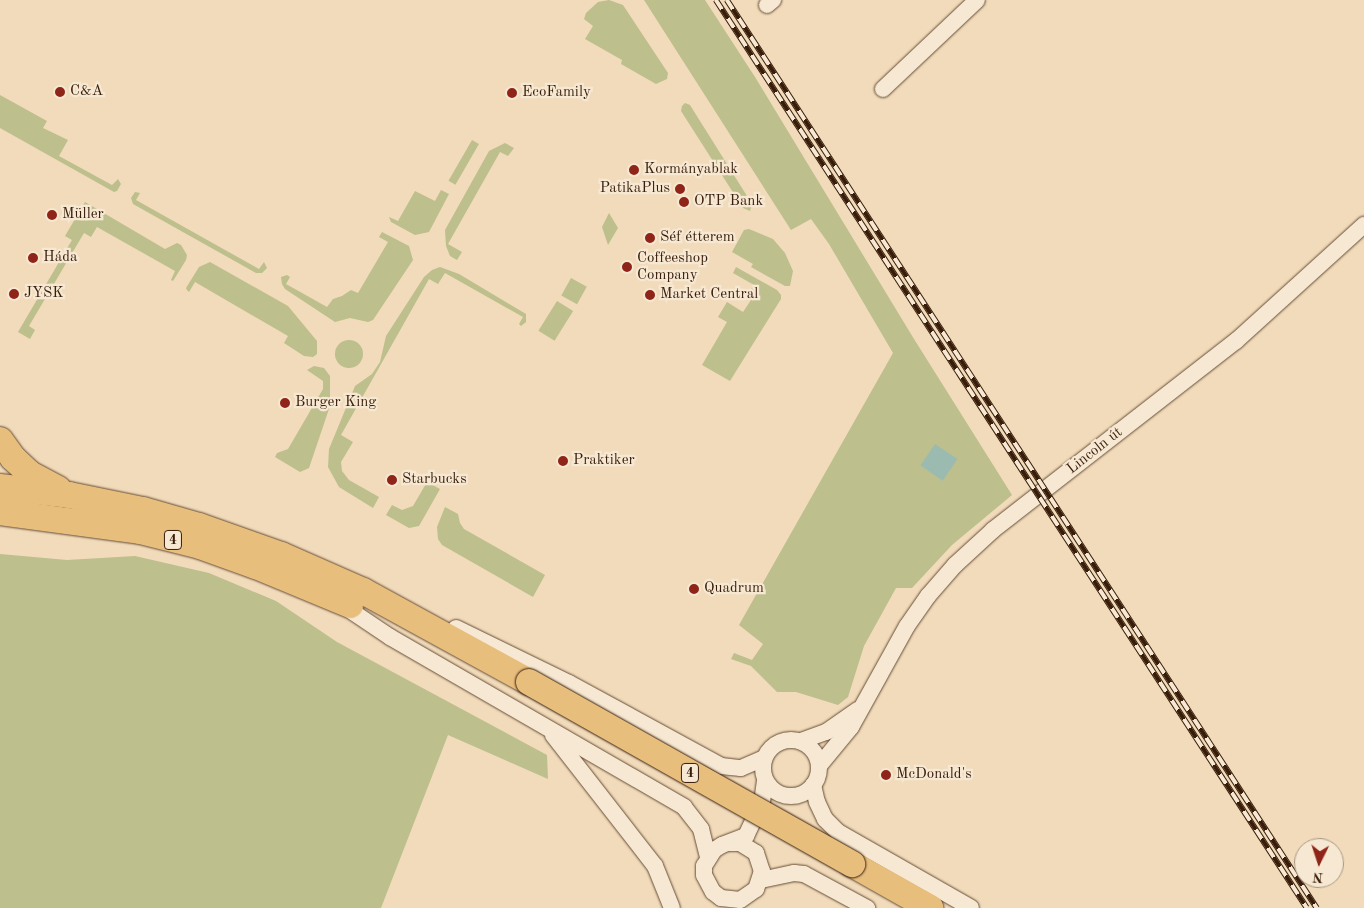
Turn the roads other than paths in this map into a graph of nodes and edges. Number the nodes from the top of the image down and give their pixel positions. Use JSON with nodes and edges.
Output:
{"nodes":[{"id":1,"x":977,"y":0,"type":"edge"},
{"id":2,"x":883,"y":89,"type":"dead end"},
{"id":3,"x":1364,"y":225,"type":"edge"},
{"id":4,"x":0,"y":440,"type":"edge"},
{"id":5,"x":0,"y":487,"type":"edge"},
{"id":6,"x":69,"y":495,"type":"junction"},
{"id":7,"x":2,"y":511,"type":"edge"},
{"id":8,"x":363,"y":592,"type":"junction"},
{"id":9,"x":332,"y":597,"type":"junction"},
{"id":10,"x":526,"y":689,"type":"junction"},
{"id":11,"x":861,"y":707,"type":"junction"},
{"id":12,"x":547,"y":728,"type":"junction"},
{"id":13,"x":801,"y":741,"type":"junction"},
{"id":14,"x":764,"y":758,"type":"junction"},
{"id":15,"x":819,"y":766,"type":"junction"},
{"id":16,"x":765,"y":780,"type":"junction"},
{"id":17,"x":813,"y":785,"type":"junction"},
{"id":18,"x":789,"y":796,"type":"junction"},
{"id":19,"x":730,"y":843,"type":"junction"},
{"id":20,"x":756,"y":853,"type":"junction"},
{"id":21,"x":708,"y":857,"type":"junction"},
{"id":22,"x":847,"y":870,"type":"junction"},
{"id":23,"x":761,"y":880,"type":"junction"},
{"id":24,"x":711,"y":900,"type":"edge"},
{"id":25,"x":737,"y":904,"type":"edge"},
{"id":26,"x":860,"y":907,"type":"edge"},
{"id":27,"x":672,"y":908,"type":"edge"},
{"id":28,"x":898,"y":908,"type":"edge"},
{"id":29,"x":930,"y":908,"type":"edge"},
{"id":30,"x":971,"y":908,"type":"edge"}],
"edges":[{"from":1,"to":2,"type":"street"},
{"from":3,"to":11,"type":"street","name":"Lincoln út"},
{"from":4,"to":6,"type":"main road","number":"4"},
{"from":5,"to":6,"type":"main road"},
{"from":6,"to":8,"type":"main road","number":"4"},
{"from":7,"to":9,"type":"main road","number":"4"},
{"from":8,"to":10,"type":"main road","number":"4"},
{"from":8,"to":14,"type":"street"},
{"from":9,"to":10,"type":"main road","number":"4"},
{"from":9,"to":12,"type":"street"},
{"from":10,"to":22,"type":"main road","number":"4"},
{"from":11,"to":13,"type":"street","name":"Lincoln út"},
{"from":11,"to":15,"type":"street","name":"Lincoln út"},
{"from":12,"to":21,"type":"street"},
{"from":12,"to":27,"type":"street"},
{"from":13,"to":14,"type":"street"},
{"from":13,"to":15,"type":"street"},
{"from":14,"to":16,"type":"street"},
{"from":15,"to":17,"type":"street"},
{"from":16,"to":18,"type":"street"},
{"from":16,"to":19,"type":"street"},
{"from":17,"to":18,"type":"street"},
{"from":17,"to":30,"type":"street"},
{"from":18,"to":20,"type":"street"},
{"from":19,"to":20,"type":"street"},
{"from":19,"to":21,"type":"street"},
{"from":20,"to":23,"type":"street"},
{"from":21,"to":24,"type":"street"},
{"from":22,"to":28,"type":"main road","number":"4"},
{"from":22,"to":29,"type":"main road","number":"4"},
{"from":23,"to":25,"type":"street"},
{"from":23,"to":26,"type":"street"},
{"from":24,"to":25,"type":"street"}]}
